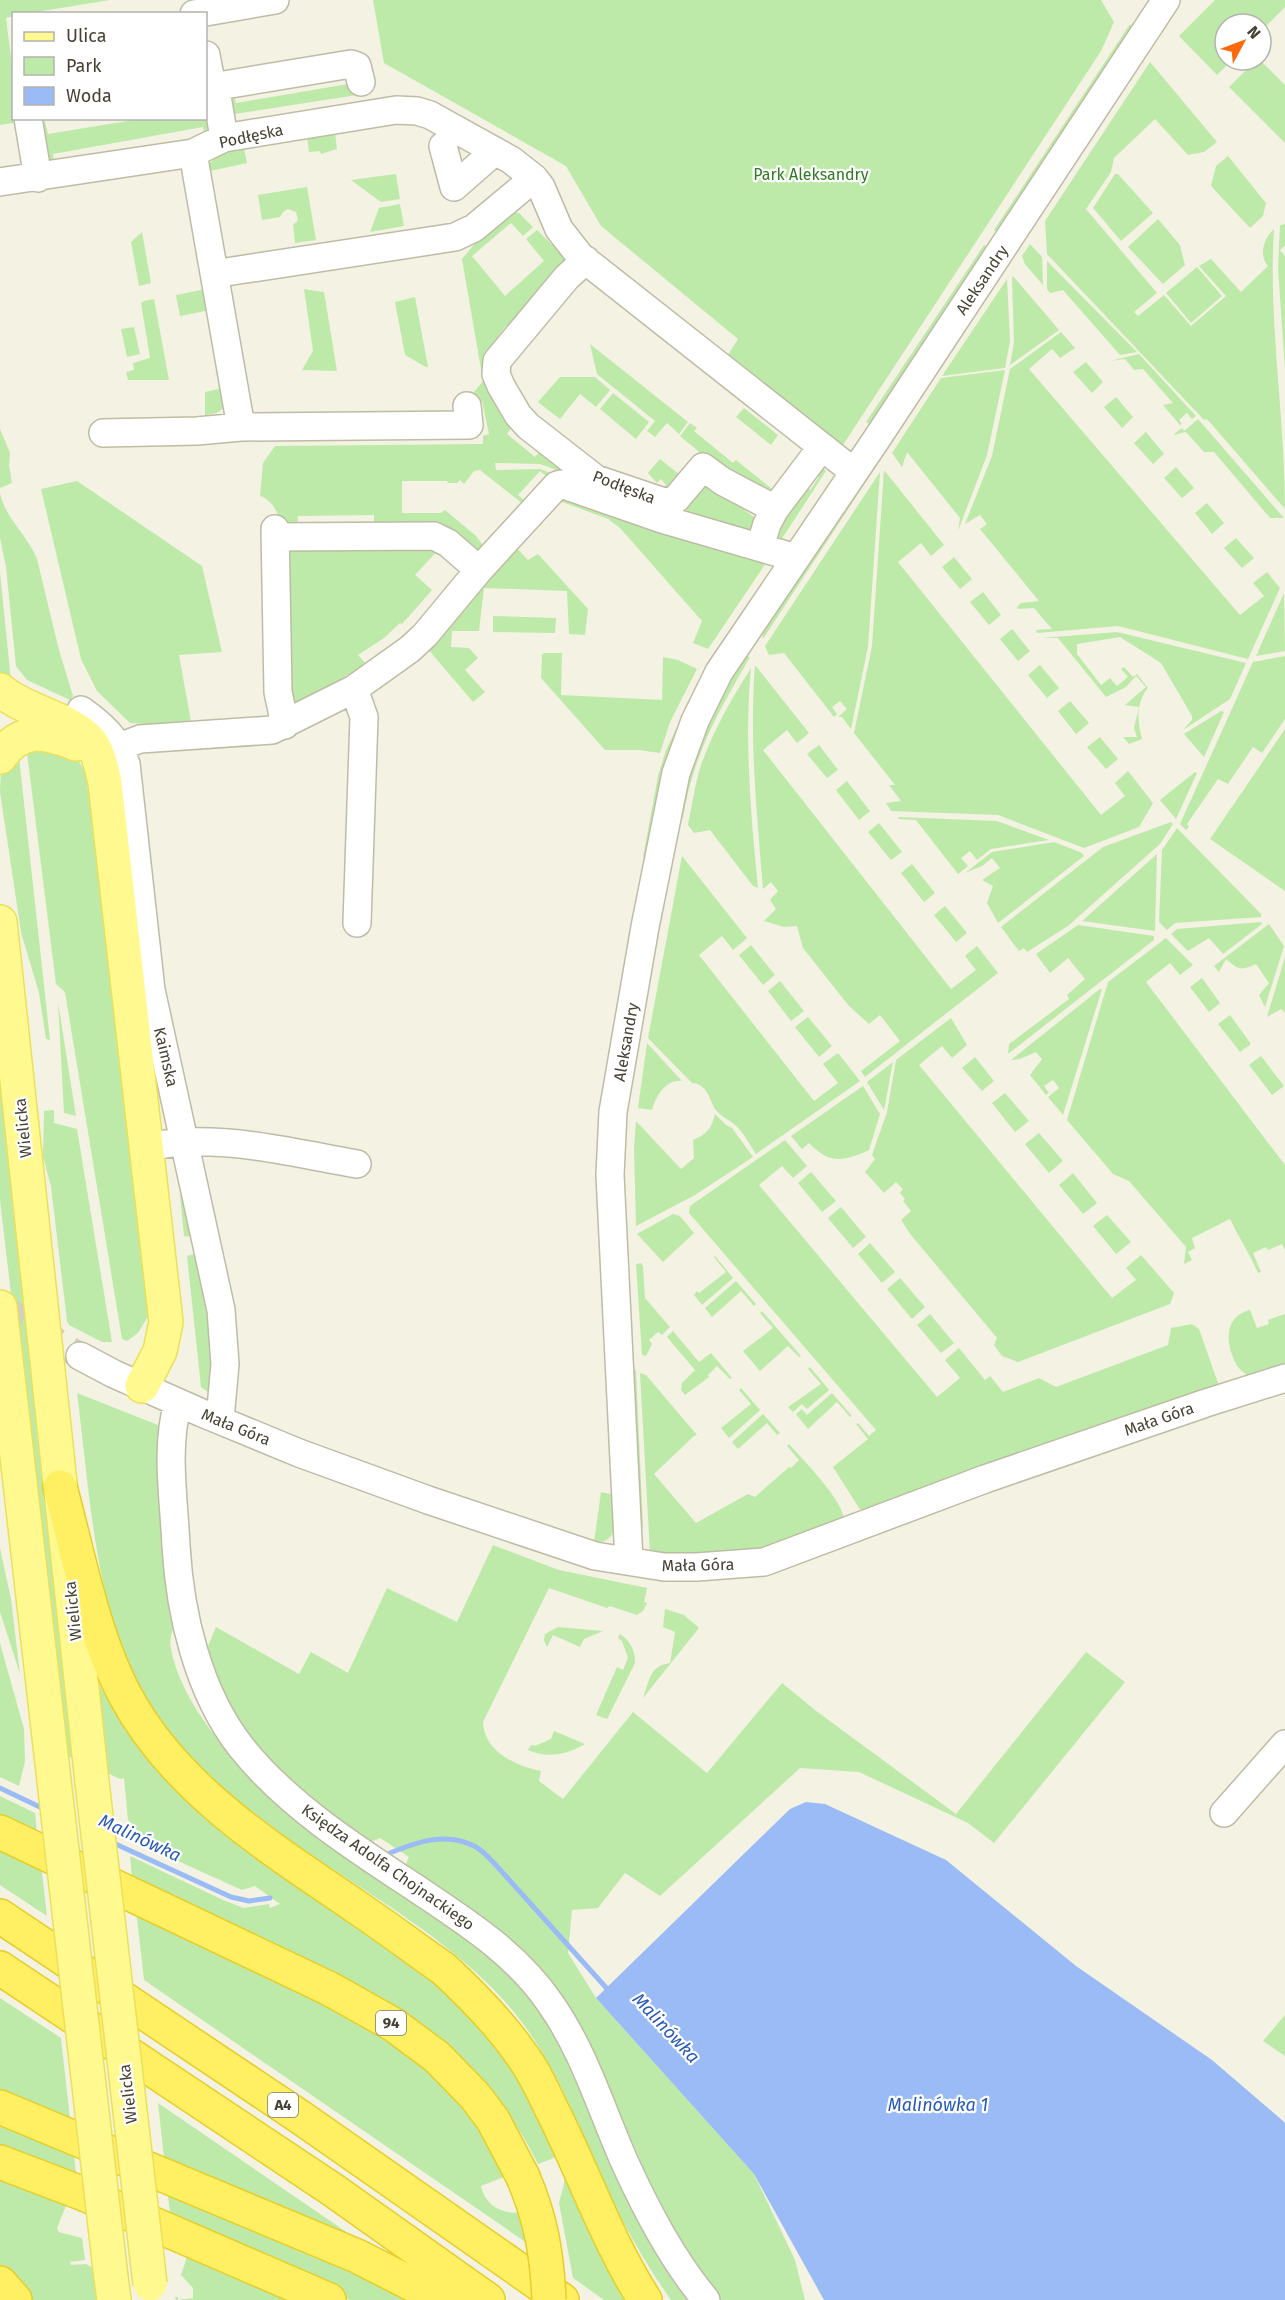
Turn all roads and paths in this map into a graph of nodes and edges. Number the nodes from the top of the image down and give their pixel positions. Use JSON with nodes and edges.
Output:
{"nodes":[{"id":1,"x":275,"y":0,"type":"edge"},
{"id":2,"x":1166,"y":0,"type":"edge"},
{"id":3,"x":202,"y":12,"type":"edge"},
{"id":4,"x":207,"y":72,"type":"edge"},
{"id":5,"x":361,"y":82,"type":"dead end"},
{"id":6,"x":208,"y":88,"type":"edge"},
{"id":7,"x":28,"y":120,"type":"edge"},
{"id":8,"x":224,"y":138,"type":"junction"},
{"id":9,"x":443,"y":146,"type":"dead end"},
{"id":10,"x":495,"y":151,"type":"junction"},
{"id":11,"x":194,"y":153,"type":"junction"},
{"id":12,"x":38,"y":178,"type":"junction"},
{"id":13,"x":534,"y":178,"type":"junction"},
{"id":14,"x":0,"y":183,"type":"edge"},
{"id":15,"x":586,"y":260,"type":"junction"},
{"id":16,"x":215,"y":277,"type":"junction"},
{"id":17,"x":467,"y":406,"type":"dead end"},
{"id":18,"x":241,"y":427,"type":"junction"},
{"id":19,"x":103,"y":433,"type":"dead end"},
{"id":20,"x":821,"y":448,"type":"junction"},
{"id":21,"x":854,"y":472,"type":"junction"},
{"id":22,"x":775,"y":509,"type":"junction"},
{"id":23,"x":760,"y":548,"type":"junction"},
{"id":24,"x":796,"y":558,"type":"junction"},
{"id":25,"x":479,"y":570,"type":"junction"},
{"id":26,"x":354,"y":689,"type":"junction"},
{"id":27,"x":0,"y":690,"type":"edge"},
{"id":28,"x":81,"y":710,"type":"dead end"},
{"id":29,"x":285,"y":724,"type":"junction"},
{"id":30,"x":109,"y":756,"type":"junction"},
{"id":31,"x":0,"y":757,"type":"edge"},
{"id":32,"x":0,"y":922,"type":"edge"},
{"id":33,"x":357,"y":924,"type":"dead end"},
{"id":34,"x":186,"y":1142,"type":"junction"},
{"id":35,"x":146,"y":1147,"type":"junction"},
{"id":36,"x":357,"y":1164,"type":"dead end"},
{"id":37,"x":0,"y":1307,"type":"edge"},
{"id":38,"x":80,"y":1356,"type":"tunnel mouth"},
{"id":39,"x":1285,"y":1378,"type":"edge"},
{"id":40,"x":128,"y":1380,"type":"junction"},
{"id":41,"x":178,"y":1403,"type":"junction"},
{"id":42,"x":220,"y":1419,"type":"junction"},
{"id":43,"x":60,"y":1487,"type":"junction"},
{"id":44,"x":629,"y":1561,"type":"junction"},
{"id":45,"x":1285,"y":1744,"type":"edge"},
{"id":46,"x":1224,"y":1813,"type":"dead end"},
{"id":47,"x":0,"y":1832,"type":"edge"},
{"id":48,"x":0,"y":1916,"type":"edge"},
{"id":49,"x":0,"y":1968,"type":"edge"},
{"id":50,"x":0,"y":2107,"type":"edge"},
{"id":51,"x":0,"y":2162,"type":"edge"},
{"id":52,"x":0,"y":2283,"type":"edge"},
{"id":53,"x":112,"y":2284,"type":"edge"},
{"id":54,"x":153,"y":2295,"type":"edge"},
{"id":55,"x":15,"y":2300,"type":"edge"},
{"id":56,"x":329,"y":2300,"type":"edge"},
{"id":57,"x":443,"y":2300,"type":"edge"},
{"id":58,"x":488,"y":2300,"type":"edge"},
{"id":59,"x":549,"y":2300,"type":"edge"},
{"id":60,"x":562,"y":2300,"type":"edge"},
{"id":61,"x":645,"y":2300,"type":"edge"},
{"id":62,"x":706,"y":2300,"type":"edge"}],
"edges":[{"from":1,"to":3,"type":"street"},
{"from":2,"to":21,"type":"street","name":"Aleksandry"},
{"from":4,"to":6,"type":"street"},
{"from":5,"to":6,"type":"street"},
{"from":6,"to":8,"type":"street"},
{"from":7,"to":12,"type":"street"},
{"from":8,"to":10,"type":"street","name":"Podłęska"},
{"from":8,"to":11,"type":"street","name":"Podłęska"},
{"from":9,"to":10,"type":"street"},
{"from":10,"to":13,"type":"street","name":"Podłęska"},
{"from":11,"to":12,"type":"street","name":"Podłęska"},
{"from":11,"to":16,"type":"street"},
{"from":12,"to":14,"type":"street","name":"Podłęska"},
{"from":13,"to":15,"type":"street","name":"Podłęska"},
{"from":13,"to":16,"type":"street"},
{"from":15,"to":20,"type":"street","name":"Podłęska"},
{"from":15,"to":22,"type":"street","name":"Podłęska"},
{"from":16,"to":18,"type":"street"},
{"from":17,"to":18,"type":"street"},
{"from":18,"to":19,"type":"street"},
{"from":20,"to":21,"type":"street","name":"Podłęska"},
{"from":20,"to":22,"type":"street"},
{"from":21,"to":24,"type":"street","name":"Aleksandry"},
{"from":22,"to":23,"type":"street"},
{"from":23,"to":24,"type":"street"},
{"from":23,"to":25,"type":"street"},
{"from":24,"to":44,"type":"street","name":"Aleksandry"},
{"from":25,"to":26,"type":"street"},
{"from":25,"to":29,"type":"street"},
{"from":26,"to":29,"type":"street"},
{"from":26,"to":33,"type":"street"},
{"from":27,"to":30,"type":"main road"},
{"from":28,"to":30,"type":"street","name":"Kaimska"},
{"from":29,"to":30,"type":"street"},
{"from":30,"to":31,"type":"main road"},
{"from":30,"to":34,"type":"street","name":"Kaimska"},
{"from":30,"to":35,"type":"main road"},
{"from":32,"to":43,"type":"main road","name":"Wielicka"},
{"from":34,"to":35,"type":"street"},
{"from":34,"to":36,"type":"street"},
{"from":34,"to":42,"type":"street","name":"Kaimska"},
{"from":35,"to":40,"type":"main road"},
{"from":37,"to":53,"type":"main road","bridge":true},
{"from":38,"to":40,"type":"street","name":"Mała Góra"},
{"from":39,"to":44,"type":"street","name":"Mała Góra"},
{"from":40,"to":41,"type":"street","name":"Mała Góra"},
{"from":41,"to":42,"type":"street","name":"Mała Góra"},
{"from":41,"to":62,"type":"street","name":"Księdza Adolfa Chojnackiego"},
{"from":42,"to":44,"type":"street","name":"Mała Góra"},
{"from":43,"to":54,"type":"main road","name":"Wielicka","bridge":true},
{"from":43,"to":61,"type":"highway"},
{"from":45,"to":46,"type":"street"},
{"from":47,"to":59,"type":"highway","number":"94","bridge":true},
{"from":48,"to":60,"type":"highway","number":"A4"},
{"from":49,"to":58,"type":"highway","number":"A4"},
{"from":50,"to":57,"type":"highway"},
{"from":51,"to":56,"type":"highway"},
{"from":52,"to":55,"type":"highway"}]}
